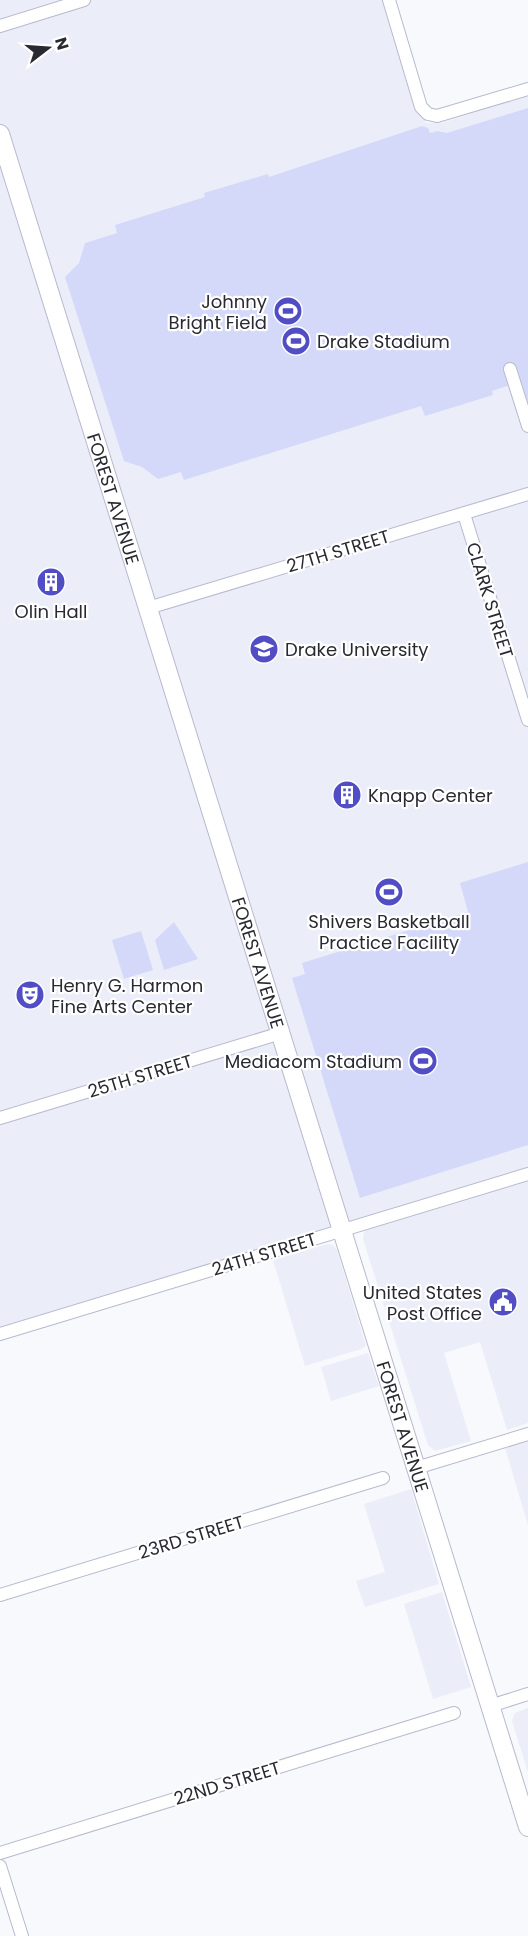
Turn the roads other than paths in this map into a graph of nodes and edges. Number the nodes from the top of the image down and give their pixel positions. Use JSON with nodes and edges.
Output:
{"nodes":[{"id":1,"x":84,"y":0,"type":"edge"},
{"id":2,"x":388,"y":0,"type":"edge"},
{"id":3,"x":0,"y":26,"type":"edge"},
{"id":4,"x":528,"y":89,"type":"edge"},
{"id":5,"x":0,"y":134,"type":"edge"},
{"id":6,"x":510,"y":369,"type":"dead end"},
{"id":7,"x":528,"y":426,"type":"edge"},
{"id":8,"x":528,"y":494,"type":"edge"},
{"id":9,"x":464,"y":514,"type":"junction"},
{"id":10,"x":148,"y":608,"type":"junction"},
{"id":11,"x":528,"y":720,"type":"edge"},
{"id":12,"x":281,"y":1033,"type":"junction"},
{"id":13,"x":0,"y":1118,"type":"edge"},
{"id":14,"x":528,"y":1174,"type":"edge"},
{"id":15,"x":342,"y":1230,"type":"junction"},
{"id":16,"x":0,"y":1334,"type":"edge"},
{"id":17,"x":528,"y":1434,"type":"edge"},
{"id":18,"x":416,"y":1468,"type":"junction"},
{"id":19,"x":383,"y":1478,"type":"dead end"},
{"id":20,"x":0,"y":1595,"type":"edge"},
{"id":21,"x":528,"y":1694,"type":"edge"},
{"id":22,"x":490,"y":1706,"type":"junction"},
{"id":23,"x":454,"y":1713,"type":"dead end"},
{"id":24,"x":528,"y":1827,"type":"edge"},
{"id":25,"x":0,"y":1853,"type":"edge"},
{"id":26,"x":0,"y":1866,"type":"edge"},
{"id":27,"x":22,"y":1936,"type":"edge"}],
"edges":[{"from":1,"to":3,"type":"street"},
{"from":2,"to":4,"type":"street"},
{"from":5,"to":10,"type":"main road","name":"FOREST AVENUE"},
{"from":6,"to":7,"type":"street"},
{"from":8,"to":9,"type":"street","name":"27TH STREET"},
{"from":9,"to":10,"type":"street","name":"27TH STREET"},
{"from":9,"to":11,"type":"street","name":"CLARK STREET"},
{"from":10,"to":12,"type":"main road","name":"FOREST AVENUE"},
{"from":12,"to":13,"type":"street","name":"25TH STREET"},
{"from":12,"to":15,"type":"main road","name":"FOREST AVENUE"},
{"from":14,"to":15,"type":"street","name":"24TH STREET"},
{"from":15,"to":16,"type":"street","name":"24TH STREET"},
{"from":15,"to":18,"type":"main road","name":"FOREST AVENUE"},
{"from":17,"to":18,"type":"street"},
{"from":18,"to":22,"type":"main road","name":"FOREST AVENUE"},
{"from":19,"to":20,"type":"street","name":"23RD STREET"},
{"from":21,"to":22,"type":"street"},
{"from":22,"to":24,"type":"main road","name":"FOREST AVENUE"},
{"from":23,"to":25,"type":"street","name":"22ND STREET"},
{"from":26,"to":27,"type":"street"}]}
